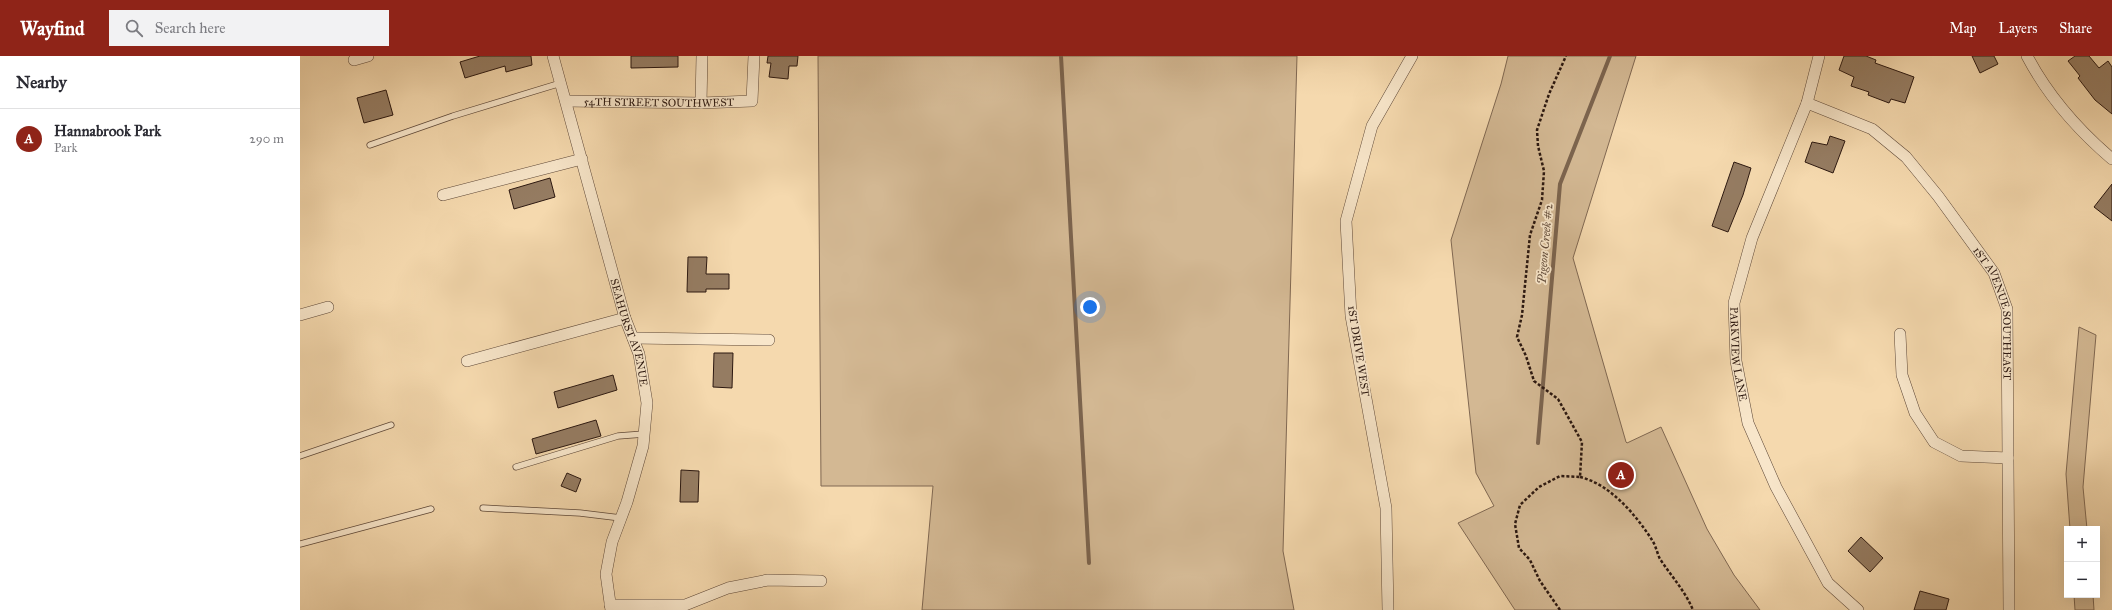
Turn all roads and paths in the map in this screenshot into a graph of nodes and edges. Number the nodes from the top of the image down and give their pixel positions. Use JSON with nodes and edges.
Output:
{"nodes":[{"id":1,"x":368,"y":56,"type":"edge"},
{"id":2,"x":553,"y":56,"type":"edge"},
{"id":3,"x":702,"y":56,"type":"edge"},
{"id":4,"x":754,"y":56,"type":"edge"},
{"id":5,"x":1412,"y":56,"type":"edge"},
{"id":6,"x":1566,"y":56,"type":"edge"},
{"id":7,"x":1819,"y":56,"type":"edge"},
{"id":8,"x":2027,"y":56,"type":"edge"},
{"id":9,"x":354,"y":60,"type":"dead end"},
{"id":10,"x":561,"y":83,"type":"junction"},
{"id":11,"x":566,"y":101,"type":"junction"},
{"id":12,"x":1807,"y":102,"type":"junction"},
{"id":13,"x":701,"y":103,"type":"junction"},
{"id":14,"x":370,"y":144,"type":"dead end"},
{"id":15,"x":582,"y":159,"type":"junction"},
{"id":16,"x":2112,"y":159,"type":"edge"},
{"id":17,"x":443,"y":195,"type":"dead end"},
{"id":18,"x":328,"y":307,"type":"dead end"},
{"id":19,"x":300,"y":315,"type":"edge"},
{"id":20,"x":625,"y":318,"type":"junction"},
{"id":21,"x":1900,"y":334,"type":"dead end"},
{"id":22,"x":633,"y":338,"type":"junction"},
{"id":23,"x":769,"y":340,"type":"dead end"},
{"id":24,"x":467,"y":361,"type":"dead end"},
{"id":25,"x":391,"y":425,"type":"dead end"},
{"id":26,"x":644,"y":434,"type":"junction"},
{"id":27,"x":300,"y":456,"type":"edge"},
{"id":28,"x":2008,"y":458,"type":"junction"},
{"id":29,"x":516,"y":467,"type":"dead end"},
{"id":30,"x":1580,"y":477,"type":"junction"},
{"id":31,"x":482,"y":508,"type":"dead end"},
{"id":32,"x":431,"y":509,"type":"dead end"},
{"id":33,"x":622,"y":518,"type":"junction"},
{"id":34,"x":300,"y":544,"type":"edge"},
{"id":35,"x":821,"y":581,"type":"dead end"},
{"id":36,"x":611,"y":607,"type":"edge"},
{"id":37,"x":1388,"y":610,"type":"edge"},
{"id":38,"x":1560,"y":610,"type":"edge"},
{"id":39,"x":1693,"y":610,"type":"edge"},
{"id":40,"x":1858,"y":610,"type":"edge"},
{"id":41,"x":2009,"y":610,"type":"edge"}],
"edges":[{"from":1,"to":9,"type":"street"},
{"from":2,"to":10,"type":"street","name":"SEAHURST AVENUE"},
{"from":3,"to":13,"type":"street"},
{"from":4,"to":13,"type":"street","name":"54TH STREET SOUTHWEST"},
{"from":5,"to":37,"type":"street","name":"1ST DRIVE WEST"},
{"from":6,"to":30,"type":"path"},
{"from":7,"to":12,"type":"street","name":"PARKVIEW LANE"},
{"from":8,"to":16,"type":"street"},
{"from":10,"to":11,"type":"street","name":"SEAHURST AVENUE"},
{"from":10,"to":14,"type":"lane"},
{"from":11,"to":13,"type":"street","name":"54TH STREET SOUTHWEST"},
{"from":11,"to":15,"type":"street","name":"SEAHURST AVENUE"},
{"from":12,"to":28,"type":"street","name":"1ST AVENUE SOUTHEAST"},
{"from":12,"to":40,"type":"street","name":"PARKVIEW LANE"},
{"from":15,"to":17,"type":"street"},
{"from":15,"to":20,"type":"street","name":"SEAHURST AVENUE"},
{"from":18,"to":19,"type":"street"},
{"from":20,"to":22,"type":"street","name":"SEAHURST AVENUE"},
{"from":20,"to":24,"type":"street"},
{"from":21,"to":28,"type":"street"},
{"from":22,"to":23,"type":"street"},
{"from":22,"to":26,"type":"street","name":"SEAHURST AVENUE"},
{"from":25,"to":27,"type":"lane"},
{"from":26,"to":29,"type":"lane"},
{"from":26,"to":33,"type":"street","name":"SEAHURST AVENUE"},
{"from":28,"to":41,"type":"street","name":"1ST AVENUE SOUTHEAST"},
{"from":30,"to":38,"type":"path"},
{"from":30,"to":39,"type":"path"},
{"from":31,"to":33,"type":"lane"},
{"from":32,"to":34,"type":"lane"},
{"from":33,"to":36,"type":"street","name":"SEAHURST AVENUE"},
{"from":35,"to":36,"type":"street"}]}
